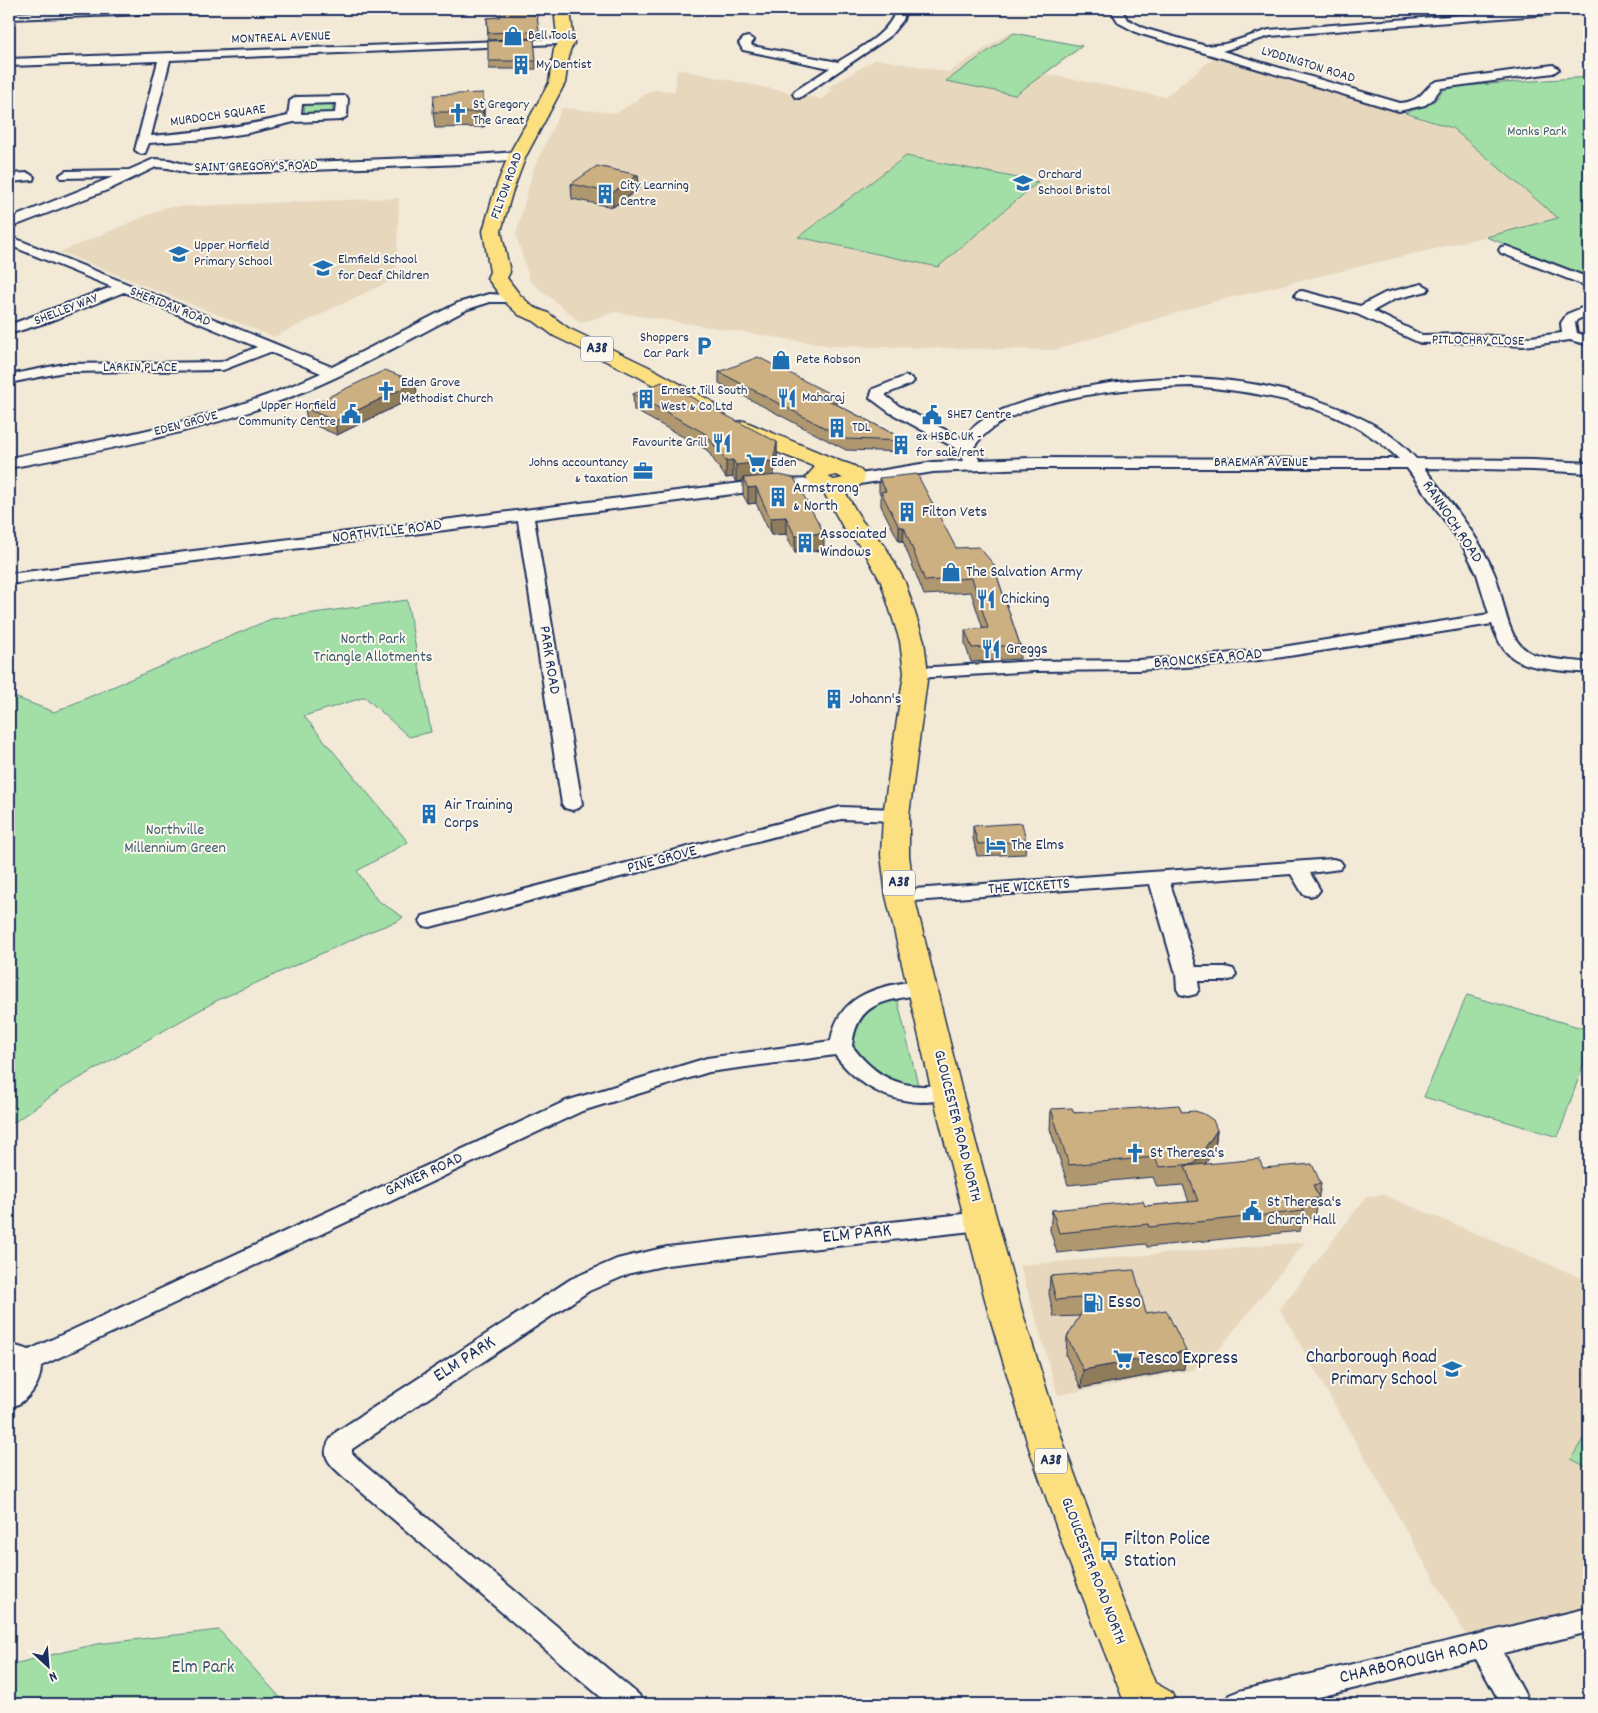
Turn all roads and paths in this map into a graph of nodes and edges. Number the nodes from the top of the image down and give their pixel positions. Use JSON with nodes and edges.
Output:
{"nodes":[{"id":1,"x":204,"y":9,"type":"edge"},
{"id":2,"x":551,"y":9,"type":"edge"},
{"id":3,"x":562,"y":9,"type":"edge"},
{"id":4,"x":900,"y":9,"type":"edge"},
{"id":5,"x":1116,"y":9,"type":"edge"},
{"id":6,"x":1575,"y":9,"type":"edge"},
{"id":7,"x":166,"y":10,"type":"edge"},
{"id":8,"x":12,"y":19,"type":"edge"},
{"id":9,"x":748,"y":40,"type":"dead end"},
{"id":10,"x":558,"y":45,"type":"junction"},
{"id":11,"x":1204,"y":48,"type":"junction"},
{"id":12,"x":165,"y":57,"type":"junction"},
{"id":13,"x":9,"y":63,"type":"edge"},
{"id":14,"x":839,"y":66,"type":"junction"},
{"id":15,"x":1546,"y":73,"type":"dead end"},
{"id":16,"x":1450,"y":74,"type":"dead end"},
{"id":17,"x":1461,"y":82,"type":"junction"},
{"id":18,"x":799,"y":94,"type":"dead end"},
{"id":19,"x":294,"y":118,"type":"dead end"},
{"id":20,"x":145,"y":140,"type":"junction"},
{"id":21,"x":517,"y":156,"type":"junction"},
{"id":22,"x":154,"y":163,"type":"junction"},
{"id":23,"x":129,"y":173,"type":"junction"},
{"id":24,"x":66,"y":175,"type":"dead end"},
{"id":25,"x":28,"y":176,"type":"dead end"},
{"id":26,"x":9,"y":178,"type":"edge"},
{"id":27,"x":9,"y":224,"type":"edge"},
{"id":28,"x":9,"y":240,"type":"edge"},
{"id":29,"x":1506,"y":250,"type":"dead end"},
{"id":30,"x":499,"y":275,"type":"junction"},
{"id":31,"x":1407,"y":280,"type":"dead end"},
{"id":32,"x":1589,"y":283,"type":"edge"},
{"id":33,"x":122,"y":288,"type":"junction"},
{"id":34,"x":1422,"y":288,"type":"junction"},
{"id":35,"x":1302,"y":295,"type":"dead end"},
{"id":36,"x":1436,"y":297,"type":"dead end"},
{"id":37,"x":513,"y":299,"type":"junction"},
{"id":38,"x":463,"y":306,"type":"junction"},
{"id":39,"x":1589,"y":309,"type":"edge"},
{"id":40,"x":1362,"y":311,"type":"junction"},
{"id":41,"x":541,"y":317,"type":"junction"},
{"id":42,"x":9,"y":330,"type":"edge"},
{"id":43,"x":1570,"y":336,"type":"junction"},
{"id":44,"x":1589,"y":340,"type":"edge"},
{"id":45,"x":269,"y":347,"type":"junction"},
{"id":46,"x":331,"y":372,"type":"junction"},
{"id":47,"x":9,"y":379,"type":"edge"},
{"id":48,"x":906,"y":381,"type":"dead end"},
{"id":49,"x":966,"y":447,"type":"junction"},
{"id":50,"x":9,"y":463,"type":"edge"},
{"id":51,"x":1412,"y":464,"type":"junction"},
{"id":52,"x":973,"y":465,"type":"junction"},
{"id":53,"x":1589,"y":468,"type":"edge"},
{"id":54,"x":835,"y":477,"type":"junction"},
{"id":55,"x":525,"y":515,"type":"junction"},
{"id":56,"x":9,"y":579,"type":"edge"},
{"id":57,"x":1498,"y":618,"type":"junction"},
{"id":58,"x":1589,"y":668,"type":"edge"},
{"id":59,"x":916,"y":673,"type":"junction"},
{"id":60,"x":572,"y":804,"type":"dead end"},
{"id":61,"x":896,"y":815,"type":"junction"},
{"id":62,"x":1333,"y":866,"type":"dead end"},
{"id":63,"x":1298,"y":869,"type":"junction"},
{"id":64,"x":1158,"y":878,"type":"junction"},
{"id":65,"x":1310,"y":890,"type":"dead end"},
{"id":66,"x":900,"y":896,"type":"junction"},
{"id":67,"x":430,"y":921,"type":"dead end"},
{"id":68,"x":1225,"y":974,"type":"dead end"},
{"id":69,"x":921,"y":988,"type":"junction"},
{"id":70,"x":841,"y":1047,"type":"junction"},
{"id":71,"x":946,"y":1092,"type":"junction"},
{"id":72,"x":981,"y":1221,"type":"junction"},
{"id":73,"x":17,"y":1358,"type":"edge"},
{"id":74,"x":9,"y":1398,"type":"edge"},
{"id":75,"x":1589,"y":1620,"type":"edge"},
{"id":76,"x":1484,"y":1646,"type":"junction"},
{"id":77,"x":1144,"y":1701,"type":"edge"},
{"id":78,"x":629,"y":1704,"type":"edge"},
{"id":79,"x":1239,"y":1704,"type":"edge"},
{"id":80,"x":1516,"y":1704,"type":"edge"}],
"edges":[{"from":1,"to":7,"type":"street"},
{"from":2,"to":10,"type":"main road","name":"FILTON ROAD","number":"A38"},
{"from":3,"to":10,"type":"main road","name":"FILTON ROAD","number":"A38"},
{"from":4,"to":14,"type":"street"},
{"from":5,"to":11,"type":"street","name":"LYDDINGTON ROAD"},
{"from":6,"to":11,"type":"street"},
{"from":7,"to":8,"type":"street"},
{"from":9,"to":14,"type":"street"},
{"from":10,"to":12,"type":"street","name":"MONTREAL AVENUE"},
{"from":10,"to":21,"type":"main road","name":"FILTON ROAD","number":"A38"},
{"from":11,"to":17,"type":"street","name":"LYDDINGTON ROAD"},
{"from":12,"to":13,"type":"street","name":"MONTREAL AVENUE"},
{"from":12,"to":20,"type":"street"},
{"from":14,"to":18,"type":"street"},
{"from":15,"to":17,"type":"street","name":"LYDDINGTON ROAD"},
{"from":16,"to":17,"type":"street"},
{"from":19,"to":20,"type":"street","name":"MURDOCH SQUARE"},
{"from":20,"to":22,"type":"street"},
{"from":21,"to":22,"type":"street","name":"SAINT GREGORY'S ROAD"},
{"from":21,"to":30,"type":"main road","name":"FILTON ROAD","number":"A38"},
{"from":22,"to":23,"type":"street","name":"SAINT GREGORY'S ROAD"},
{"from":23,"to":24,"type":"street"},
{"from":23,"to":27,"type":"street","name":"SAINT GREGORY'S ROAD"},
{"from":25,"to":26,"type":"street"},
{"from":28,"to":33,"type":"street","name":"SHERIDAN ROAD"},
{"from":29,"to":32,"type":"street"},
{"from":30,"to":37,"type":"main road","name":"FILTON ROAD","number":"A38"},
{"from":30,"to":38,"type":"street","name":"EDEN GROVE"},
{"from":30,"to":41,"type":"main road","name":"FILTON ROAD","number":"A38"},
{"from":31,"to":34,"type":"street"},
{"from":33,"to":42,"type":"street","name":"SHELLEY WAY"},
{"from":33,"to":45,"type":"street","name":"SHERIDAN ROAD"},
{"from":34,"to":36,"type":"street"},
{"from":34,"to":40,"type":"street"},
{"from":35,"to":40,"type":"street","name":"PITLOCHRY CLOSE"},
{"from":37,"to":38,"type":"street","name":"EDEN GROVE"},
{"from":37,"to":41,"type":"main road","name":"FILTON ROAD","number":"A38"},
{"from":38,"to":46,"type":"street","name":"EDEN GROVE"},
{"from":39,"to":43,"type":"street"},
{"from":40,"to":43,"type":"street","name":"PITLOCHRY CLOSE"},
{"from":41,"to":54,"type":"main road","name":"FILTON ROAD","number":"A38"},
{"from":43,"to":44,"type":"street","name":"PITLOCHRY CLOSE"},
{"from":45,"to":46,"type":"street","name":"SHERIDAN ROAD"},
{"from":45,"to":47,"type":"street","name":"LARKIN PLACE"},
{"from":46,"to":50,"type":"street","name":"EDEN GROVE"},
{"from":48,"to":49,"type":"street"},
{"from":49,"to":51,"type":"street","name":"RANNOCH ROAD"},
{"from":49,"to":52,"type":"street"},
{"from":51,"to":52,"type":"street","name":"BRAEMAR AVENUE"},
{"from":51,"to":53,"type":"street","name":"BRAEMAR AVENUE"},
{"from":51,"to":57,"type":"street","name":"RANNOCH ROAD"},
{"from":52,"to":54,"type":"street","name":"BRAEMAR AVENUE"},
{"from":54,"to":55,"type":"street","name":"NORTHVILLE ROAD"},
{"from":54,"to":59,"type":"main road","name":"GLOUCESTER ROAD NORTH","number":"A38"},
{"from":55,"to":56,"type":"street","name":"NORTHVILLE ROAD"},
{"from":55,"to":60,"type":"street","name":"PARK ROAD"},
{"from":57,"to":58,"type":"street","name":"RANNOCH ROAD"},
{"from":57,"to":59,"type":"street","name":"BRONCKSEA ROAD"},
{"from":59,"to":61,"type":"main road","name":"GLOUCESTER ROAD NORTH","number":"A38"},
{"from":61,"to":66,"type":"main road","name":"GLOUCESTER ROAD NORTH","number":"A38"},
{"from":61,"to":67,"type":"street","name":"PINE GROVE"},
{"from":62,"to":63,"type":"street","name":"THE WICKETTS"},
{"from":63,"to":64,"type":"street","name":"THE WICKETTS"},
{"from":63,"to":65,"type":"street"},
{"from":64,"to":66,"type":"street","name":"THE WICKETTS"},
{"from":64,"to":68,"type":"street"},
{"from":66,"to":69,"type":"main road","name":"GLOUCESTER ROAD NORTH","number":"A38"},
{"from":69,"to":70,"type":"street"},
{"from":69,"to":71,"type":"main road","name":"GLOUCESTER ROAD NORTH","number":"A38"},
{"from":70,"to":71,"type":"street"},
{"from":70,"to":73,"type":"street","name":"GAYNER ROAD"},
{"from":71,"to":72,"type":"main road","name":"GLOUCESTER ROAD NORTH","number":"A38"},
{"from":72,"to":77,"type":"main road","name":"GLOUCESTER ROAD NORTH","number":"A38"},
{"from":72,"to":78,"type":"street","name":"ELM PARK"},
{"from":73,"to":74,"type":"street","name":"GAYNER ROAD"},
{"from":75,"to":76,"type":"street","name":"CHARBOROUGH ROAD"},
{"from":76,"to":79,"type":"street","name":"CHARBOROUGH ROAD"},
{"from":76,"to":80,"type":"street"}]}
